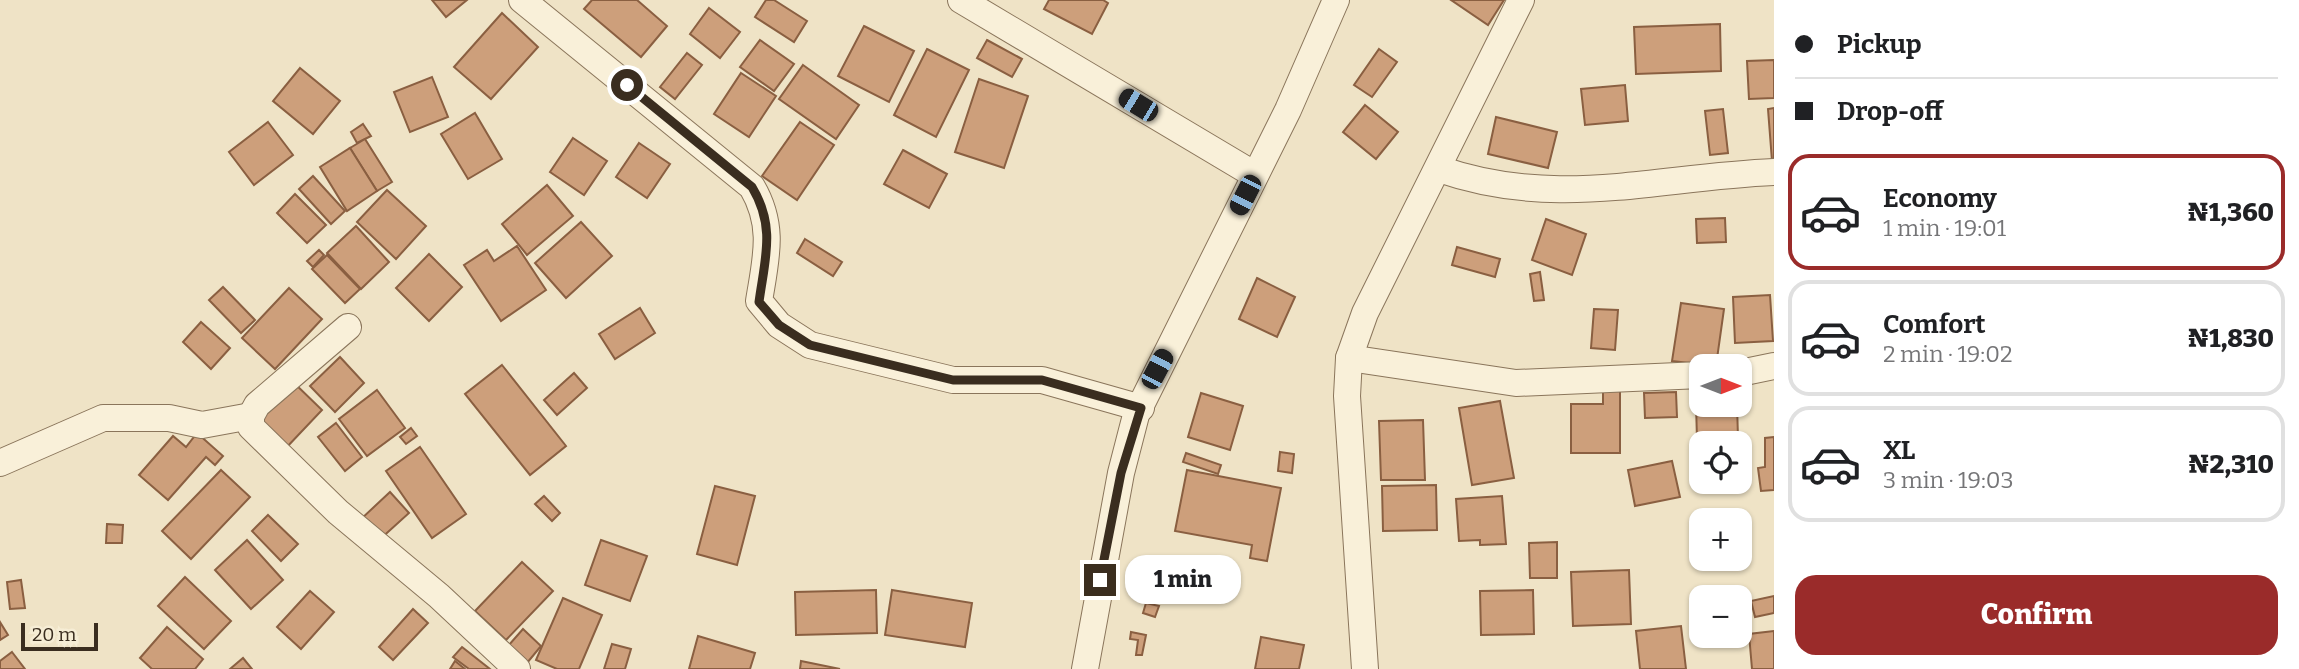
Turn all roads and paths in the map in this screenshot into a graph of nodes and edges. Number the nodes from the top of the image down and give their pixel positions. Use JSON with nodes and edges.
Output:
{"nodes":[{"id":1,"x":522,"y":0,"type":"edge"},
{"id":2,"x":961,"y":0,"type":"edge"},
{"id":3,"x":1336,"y":0,"type":"edge"},
{"id":4,"x":1521,"y":0,"type":"edge"},
{"id":5,"x":1439,"y":169,"type":"junction"},
{"id":6,"x":1774,"y":172,"type":"edge"},
{"id":7,"x":1255,"y":175,"type":"junction"},
{"id":8,"x":348,"y":327,"type":"dead end"},
{"id":9,"x":1349,"y":358,"type":"junction"},
{"id":10,"x":1774,"y":366,"type":"edge"},
{"id":11,"x":1752,"y":371,"type":"edge"},
{"id":12,"x":1689,"y":376,"type":"edge"},
{"id":13,"x":1141,"y":408,"type":"junction"},
{"id":14,"x":250,"y":416,"type":"junction"},
{"id":15,"x":0,"y":463,"type":"edge"},
{"id":16,"x":517,"y":669,"type":"edge"},
{"id":17,"x":1085,"y":669,"type":"edge"},
{"id":18,"x":1365,"y":669,"type":"edge"}],
"edges":[{"from":1,"to":13,"type":"street"},
{"from":2,"to":7,"type":"street"},
{"from":3,"to":7,"type":"street"},
{"from":4,"to":5,"type":"street"},
{"from":5,"to":6,"type":"street"},
{"from":5,"to":9,"type":"street"},
{"from":7,"to":13,"type":"street"},
{"from":8,"to":14,"type":"street"},
{"from":9,"to":12,"type":"street"},
{"from":9,"to":18,"type":"street"},
{"from":10,"to":11,"type":"street"},
{"from":13,"to":17,"type":"street"},
{"from":14,"to":15,"type":"street"},
{"from":14,"to":16,"type":"street"}]}
